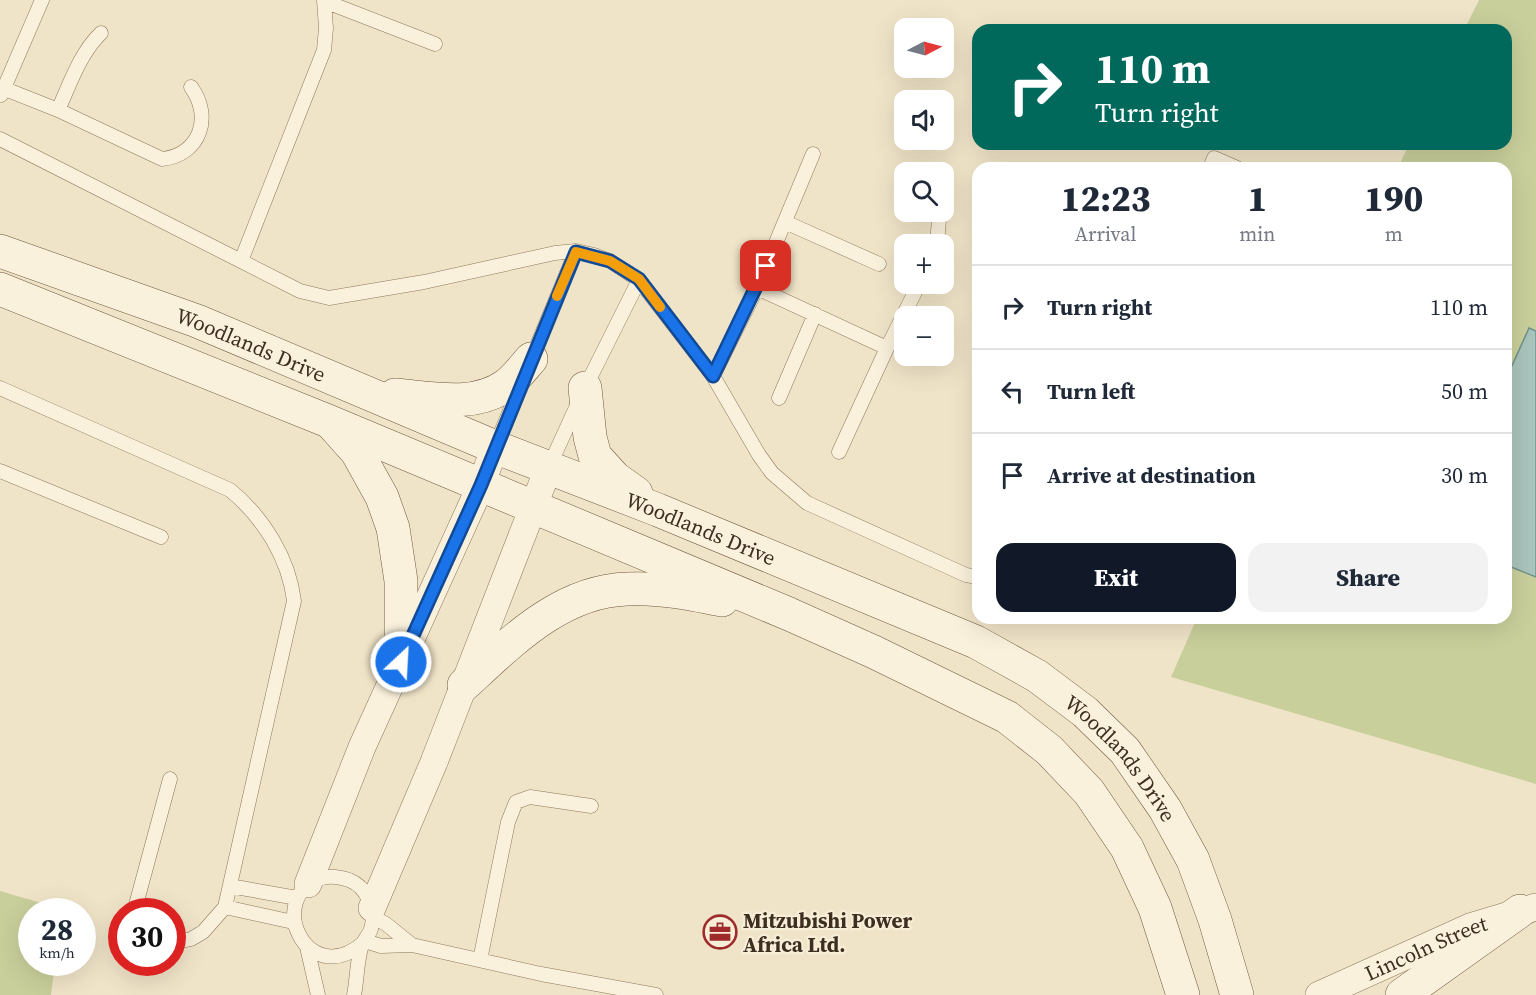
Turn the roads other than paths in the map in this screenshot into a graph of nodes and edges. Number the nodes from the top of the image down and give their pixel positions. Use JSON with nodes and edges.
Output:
{"nodes":[{"id":1,"x":42,"y":0,"type":"edge"},
{"id":2,"x":324,"y":1,"type":"edge"},
{"id":3,"x":102,"y":33,"type":"dead end"},
{"id":4,"x":435,"y":44,"type":"dead end"},
{"id":5,"x":191,"y":87,"type":"dead end"},
{"id":6,"x":1,"y":90,"type":"edge"},
{"id":7,"x":58,"y":110,"type":"junction"},
{"id":8,"x":0,"y":139,"type":"edge"},
{"id":9,"x":813,"y":154,"type":"dead end"},
{"id":10,"x":785,"y":222,"type":"junction"},
{"id":11,"x":0,"y":251,"type":"edge"},
{"id":12,"x":576,"y":252,"type":"junction"},
{"id":13,"x":242,"y":261,"type":"junction"},
{"id":14,"x":879,"y":264,"type":"dead end"},
{"id":15,"x":639,"y":279,"type":"junction"},
{"id":16,"x":757,"y":288,"type":"junction"},
{"id":17,"x":0,"y":289,"type":"edge"},
{"id":18,"x":914,"y":294,"type":"edge"},
{"id":19,"x":815,"y":315,"type":"junction"},
{"id":20,"x":887,"y":348,"type":"junction"},
{"id":21,"x":531,"y":359,"type":"junction"},
{"id":22,"x":713,"y":376,"type":"junction"},
{"id":23,"x":0,"y":388,"type":"edge"},
{"id":24,"x":585,"y":388,"type":"junction"},
{"id":25,"x":363,"y":392,"type":"junction"},
{"id":26,"x":779,"y":398,"type":"dead end"},
{"id":27,"x":328,"y":421,"type":"junction"},
{"id":28,"x":495,"y":447,"type":"junction"},
{"id":29,"x":839,"y":452,"type":"dead end"},
{"id":30,"x":548,"y":469,"type":"junction"},
{"id":31,"x":0,"y":471,"type":"edge"},
{"id":32,"x":481,"y":485,"type":"junction"},
{"id":33,"x":534,"y":507,"type":"junction"},
{"id":34,"x":658,"y":510,"type":"junction"},
{"id":35,"x":161,"y":537,"type":"dead end"},
{"id":36,"x":972,"y":576,"type":"edge"},
{"id":37,"x":789,"y":614,"type":"junction"},
{"id":38,"x":401,"y":662,"type":"junction"},
{"id":39,"x":464,"y":685,"type":"junction"},
{"id":40,"x":170,"y":779,"type":"dead end"},
{"id":41,"x":591,"y":806,"type":"dead end"},
{"id":42,"x":230,"y":886,"type":"junction"},
{"id":43,"x":303,"y":891,"type":"junction"},
{"id":44,"x":138,"y":898,"type":"edge"},
{"id":45,"x":225,"y":907,"type":"junction"},
{"id":46,"x":1528,"y":909,"type":"edge"},
{"id":47,"x":373,"y":913,"type":"junction"},
{"id":48,"x":293,"y":922,"type":"junction"},
{"id":49,"x":186,"y":940,"type":"edge"},
{"id":50,"x":363,"y":943,"type":"junction"},
{"id":51,"x":412,"y":945,"type":"junction"},
{"id":52,"x":307,"y":947,"type":"junction"},
{"id":53,"x":480,"y":960,"type":"junction"},
{"id":54,"x":318,"y":995,"type":"edge"},
{"id":55,"x":354,"y":995,"type":"edge"},
{"id":56,"x":656,"y":995,"type":"edge"},
{"id":57,"x":1184,"y":995,"type":"edge"},
{"id":58,"x":1237,"y":995,"type":"edge"},
{"id":59,"x":1319,"y":995,"type":"edge"},
{"id":60,"x":1402,"y":995,"type":"edge"}],
"edges":[{"from":1,"to":6,"type":"lane"},
{"from":2,"to":4,"type":"lane"},
{"from":2,"to":13,"type":"lane"},
{"from":3,"to":7,"type":"lane"},
{"from":5,"to":7,"type":"lane"},
{"from":6,"to":7,"type":"lane"},
{"from":8,"to":13,"type":"lane"},
{"from":9,"to":10,"type":"lane"},
{"from":10,"to":14,"type":"lane"},
{"from":10,"to":16,"type":"lane"},
{"from":11,"to":25,"type":"main road","name":"Woodlands Drive"},
{"from":12,"to":13,"type":"lane"},
{"from":12,"to":15,"type":"lane"},
{"from":12,"to":21,"type":"lane"},
{"from":15,"to":22,"type":"lane"},
{"from":15,"to":24,"type":"lane"},
{"from":16,"to":19,"type":"lane"},
{"from":16,"to":22,"type":"lane"},
{"from":17,"to":27,"type":"main road","name":"Woodlands Drive"},
{"from":18,"to":20,"type":"lane"},
{"from":19,"to":20,"type":"lane"},
{"from":19,"to":26,"type":"lane"},
{"from":20,"to":29,"type":"lane"},
{"from":21,"to":25,"type":"main road"},
{"from":21,"to":28,"type":"lane"},
{"from":22,"to":36,"type":"lane"},
{"from":23,"to":42,"type":"lane"},
{"from":24,"to":30,"type":"lane"},
{"from":24,"to":34,"type":"main road"},
{"from":25,"to":28,"type":"main road","name":"Woodlands Drive"},
{"from":27,"to":32,"type":"main road","name":"Woodlands Drive"},
{"from":27,"to":38,"type":"main road"},
{"from":28,"to":30,"type":"main road","name":"Woodlands Drive"},
{"from":28,"to":32,"type":"street"},
{"from":30,"to":33,"type":"street"},
{"from":30,"to":34,"type":"main road","name":"Woodlands Drive"},
{"from":31,"to":35,"type":"lane"},
{"from":32,"to":33,"type":"main road","name":"Woodlands Drive"},
{"from":32,"to":38,"type":"street"},
{"from":33,"to":37,"type":"main road","name":"Woodlands Drive"},
{"from":33,"to":39,"type":"street"},
{"from":34,"to":58,"type":"main road","name":"Woodlands Drive"},
{"from":37,"to":39,"type":"main road"},
{"from":37,"to":57,"type":"main road","name":"Woodlands Drive"},
{"from":38,"to":43,"type":"street"},
{"from":39,"to":47,"type":"street"},
{"from":40,"to":44,"type":"lane"},
{"from":41,"to":53,"type":"lane"},
{"from":42,"to":43,"type":"lane"},
{"from":42,"to":45,"type":"lane"},
{"from":43,"to":47,"type":"lane"},
{"from":43,"to":48,"type":"lane"},
{"from":45,"to":48,"type":"lane"},
{"from":45,"to":49,"type":"lane"},
{"from":46,"to":59,"type":"street","name":"Lincoln Street"},
{"from":46,"to":60,"type":"main road"},
{"from":47,"to":50,"type":"lane"},
{"from":47,"to":51,"type":"lane"},
{"from":48,"to":52,"type":"lane"},
{"from":50,"to":51,"type":"lane"},
{"from":50,"to":52,"type":"lane"},
{"from":50,"to":55,"type":"lane"},
{"from":51,"to":53,"type":"lane"},
{"from":52,"to":54,"type":"lane"},
{"from":53,"to":56,"type":"lane"}]}
